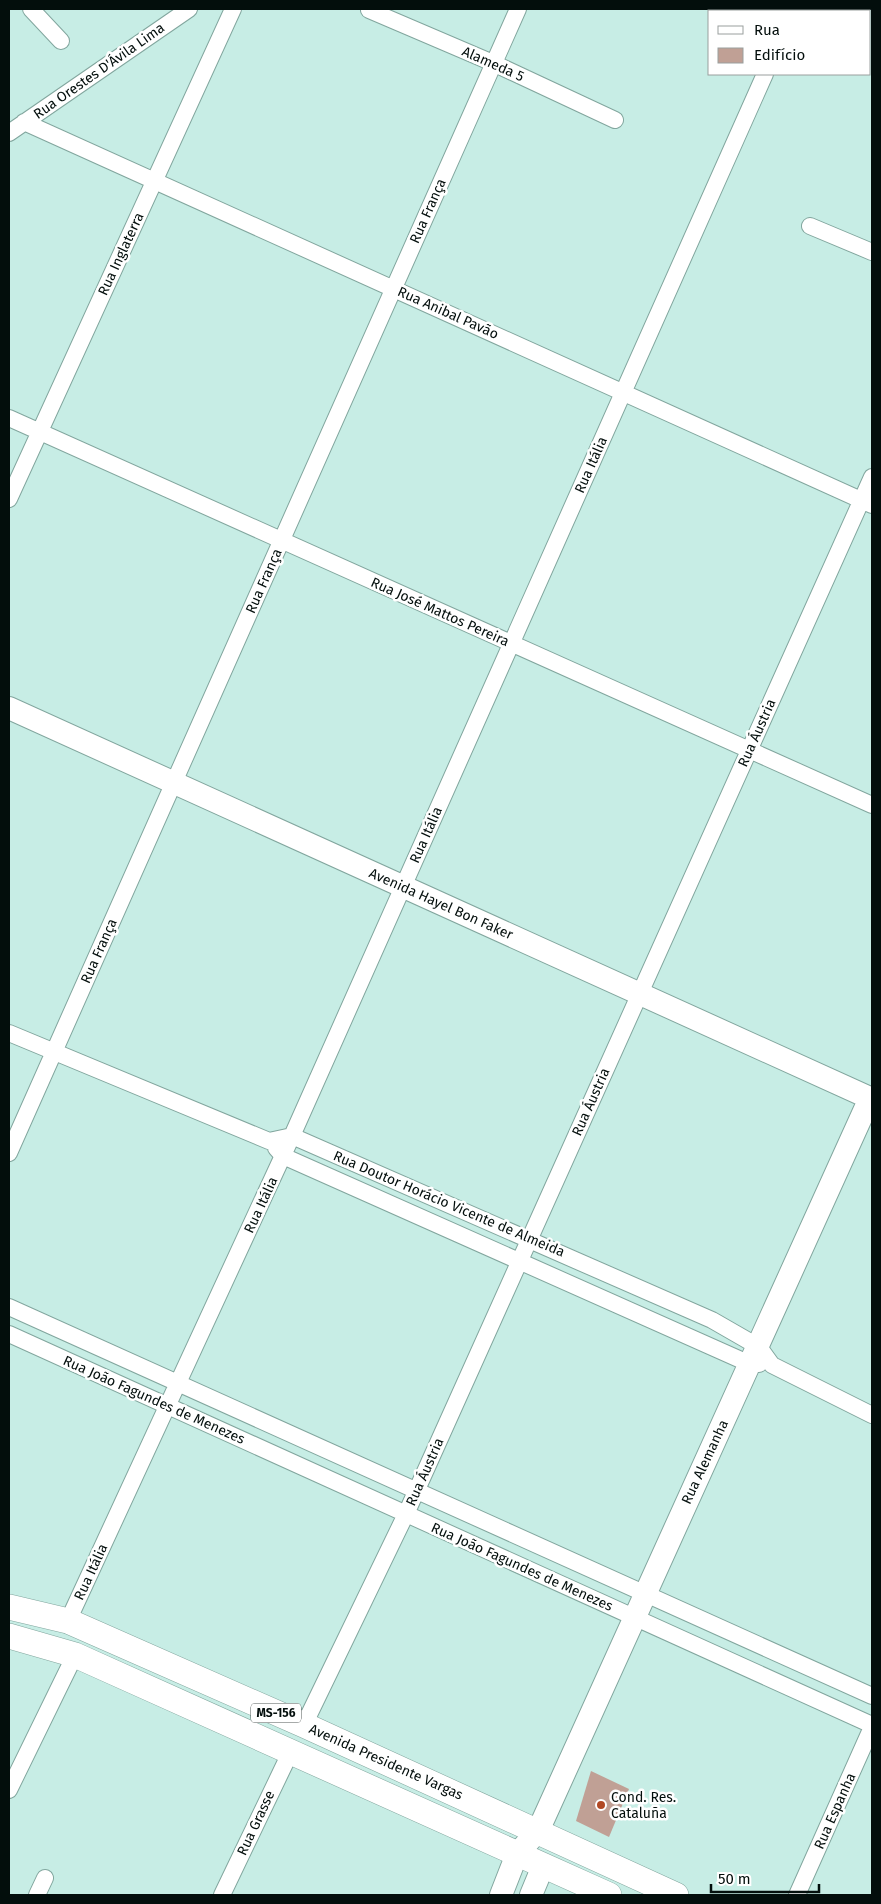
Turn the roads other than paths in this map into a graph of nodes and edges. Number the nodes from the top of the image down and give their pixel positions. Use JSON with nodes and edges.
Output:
{"nodes":[{"id":1,"x":31,"y":9,"type":"edge"},
{"id":2,"x":189,"y":9,"type":"edge"},
{"id":3,"x":233,"y":9,"type":"edge"},
{"id":4,"x":518,"y":9,"type":"edge"},
{"id":5,"x":369,"y":10,"type":"dead end"},
{"id":6,"x":61,"y":41,"type":"dead end"},
{"id":7,"x":493,"y":63,"type":"junction"},
{"id":8,"x":765,"y":75,"type":"edge"},
{"id":9,"x":615,"y":120,"type":"dead end"},
{"id":10,"x":24,"y":122,"type":"junction"},
{"id":11,"x":9,"y":133,"type":"edge"},
{"id":12,"x":154,"y":181,"type":"junction"},
{"id":13,"x":810,"y":226,"type":"dead end"},
{"id":14,"x":872,"y":252,"type":"edge"},
{"id":15,"x":394,"y":289,"type":"junction"},
{"id":16,"x":623,"y":392,"type":"junction"},
{"id":17,"x":9,"y":418,"type":"edge"},
{"id":18,"x":40,"y":432,"type":"junction"},
{"id":19,"x":872,"y":477,"type":"edge"},
{"id":20,"x":9,"y":499,"type":"edge"},
{"id":21,"x":867,"y":502,"type":"edge"},
{"id":22,"x":282,"y":540,"type":"junction"},
{"id":23,"x":511,"y":643,"type":"junction"},
{"id":24,"x":9,"y":708,"type":"edge"},
{"id":25,"x":749,"y":750,"type":"junction"},
{"id":26,"x":174,"y":783,"type":"junction"},
{"id":27,"x":872,"y":805,"type":"edge"},
{"id":28,"x":403,"y":887,"type":"junction"},
{"id":29,"x":640,"y":994,"type":"junction"},
{"id":30,"x":9,"y":1033,"type":"edge"},
{"id":31,"x":53,"y":1053,"type":"junction"},
{"id":32,"x":871,"y":1097,"type":"edge"},
{"id":33,"x":292,"y":1136,"type":"junction"},
{"id":34,"x":269,"y":1141,"type":"junction"},
{"id":35,"x":9,"y":1153,"type":"edge"},
{"id":36,"x":283,"y":1156,"type":"junction"},
{"id":37,"x":530,"y":1239,"type":"junction"},
{"id":38,"x":519,"y":1263,"type":"junction"},
{"id":39,"x":9,"y":1307,"type":"edge"},
{"id":40,"x":9,"y":1334,"type":"edge"},
{"id":41,"x":755,"y":1355,"type":"junction"},
{"id":42,"x":178,"y":1384,"type":"junction"},
{"id":43,"x":168,"y":1406,"type":"junction"},
{"id":44,"x":872,"y":1415,"type":"edge"},
{"id":45,"x":416,"y":1491,"type":"junction"},
{"id":46,"x":406,"y":1514,"type":"junction"},
{"id":47,"x":645,"y":1594,"type":"junction"},
{"id":48,"x":9,"y":1607,"type":"edge"},
{"id":49,"x":634,"y":1618,"type":"junction"},
{"id":50,"x":68,"y":1621,"type":"junction"},
{"id":51,"x":9,"y":1636,"type":"edge"},
{"id":52,"x":75,"y":1655,"type":"junction"},
{"id":53,"x":872,"y":1696,"type":"edge"},
{"id":54,"x":304,"y":1725,"type":"junction"},
{"id":55,"x":872,"y":1726,"type":"edge"},
{"id":56,"x":291,"y":1751,"type":"junction"},
{"id":57,"x":9,"y":1790,"type":"edge"},
{"id":58,"x":538,"y":1831,"type":"junction"},
{"id":59,"x":517,"y":1854,"type":"junction"},
{"id":60,"x":543,"y":1866,"type":"junction"},
{"id":61,"x":45,"y":1878,"type":"dead end"},
{"id":62,"x":38,"y":1895,"type":"edge"},
{"id":63,"x":222,"y":1895,"type":"edge"},
{"id":64,"x":501,"y":1895,"type":"edge"},
{"id":65,"x":531,"y":1895,"type":"edge"},
{"id":66,"x":609,"y":1895,"type":"edge"},
{"id":67,"x":676,"y":1895,"type":"edge"},
{"id":68,"x":797,"y":1895,"type":"edge"}],
"edges":[{"from":1,"to":6,"type":"street"},
{"from":2,"to":10,"type":"street","name":"Rua Orestes D'Ávila Lima"},
{"from":3,"to":12,"type":"street","name":"Rua Inglaterra"},
{"from":4,"to":7,"type":"street","name":"Rua França"},
{"from":5,"to":7,"type":"street","name":"Alameda 5"},
{"from":7,"to":9,"type":"street","name":"Alameda 5"},
{"from":7,"to":15,"type":"street","name":"Rua França"},
{"from":8,"to":16,"type":"street","name":"Rua Itália"},
{"from":10,"to":11,"type":"street","name":"Rua Orestes D'Ávila Lima"},
{"from":10,"to":12,"type":"street","name":"Rua Anibal Pavão"},
{"from":12,"to":15,"type":"street","name":"Rua Anibal Pavão"},
{"from":12,"to":18,"type":"street","name":"Rua Inglaterra"},
{"from":13,"to":14,"type":"street"},
{"from":15,"to":16,"type":"street","name":"Rua Anibal Pavão"},
{"from":15,"to":22,"type":"street","name":"Rua França"},
{"from":16,"to":21,"type":"street","name":"Rua Anibal Pavão"},
{"from":16,"to":23,"type":"street","name":"Rua Itália"},
{"from":17,"to":18,"type":"street","name":"Rua José Mattos Pereira"},
{"from":18,"to":20,"type":"street","name":"Rua Inglaterra"},
{"from":18,"to":22,"type":"street","name":"Rua José Mattos Pereira"},
{"from":19,"to":21,"type":"street","name":"Rua Áustria"},
{"from":21,"to":25,"type":"street","name":"Rua Áustria"},
{"from":22,"to":23,"type":"street","name":"Rua José Mattos Pereira"},
{"from":22,"to":26,"type":"street","name":"Rua França"},
{"from":23,"to":25,"type":"street","name":"Rua José Mattos Pereira"},
{"from":23,"to":28,"type":"street","name":"Rua Itália"},
{"from":24,"to":26,"type":"street","name":"Avenida Hayel Bon Faker"},
{"from":25,"to":27,"type":"street","name":"Rua José Mattos Pereira"},
{"from":25,"to":29,"type":"street","name":"Rua Áustria"},
{"from":26,"to":28,"type":"street","name":"Avenida Hayel Bon Faker"},
{"from":26,"to":31,"type":"street","name":"Rua França"},
{"from":28,"to":29,"type":"street","name":"Avenida Hayel Bon Faker"},
{"from":28,"to":33,"type":"street","name":"Rua Itália"},
{"from":29,"to":32,"type":"street","name":"Avenida Hayel Bon Faker"},
{"from":29,"to":37,"type":"street","name":"Rua Áustria"},
{"from":30,"to":31,"type":"street"},
{"from":31,"to":34,"type":"street"},
{"from":31,"to":35,"type":"street","name":"Rua França"},
{"from":32,"to":41,"type":"street","name":"Rua Alemanha"},
{"from":33,"to":34,"type":"street"},
{"from":33,"to":36,"type":"street","name":"Rua Itália"},
{"from":33,"to":37,"type":"street","name":"Rua Doutor Horácio Vicente de Almeida"},
{"from":34,"to":36,"type":"street"},
{"from":36,"to":38,"type":"street","name":"Rua Doutor Horácio Vicente de Almeida"},
{"from":36,"to":42,"type":"street","name":"Rua Itália"},
{"from":37,"to":38,"type":"street","name":"Rua Áustria"},
{"from":37,"to":41,"type":"street","name":"Rua Doutor Horácio Vicente de Almeida"},
{"from":38,"to":41,"type":"street","name":"Rua Doutor Horácio Vicente de Almeida"},
{"from":38,"to":45,"type":"street","name":"Rua Áustria"},
{"from":39,"to":42,"type":"street","name":"Rua João Fagundes de Menezes"},
{"from":40,"to":43,"type":"street","name":"Rua João Fagundes de Menezes"},
{"from":41,"to":44,"type":"street"},
{"from":41,"to":47,"type":"street","name":"Rua Alemanha"},
{"from":42,"to":43,"type":"street","name":"Rua Itália"},
{"from":42,"to":45,"type":"street","name":"Rua João Fagundes de Menezes"},
{"from":43,"to":46,"type":"street","name":"Rua João Fagundes de Menezes"},
{"from":43,"to":50,"type":"street","name":"Rua Itália"},
{"from":45,"to":46,"type":"street","name":"Rua Áustria"},
{"from":45,"to":47,"type":"street","name":"Rua João Fagundes de Menezes"},
{"from":46,"to":49,"type":"street","name":"Rua João Fagundes de Menezes"},
{"from":46,"to":54,"type":"street","name":"Rua Áustria"},
{"from":47,"to":49,"type":"street","name":"Rua Alemanha"},
{"from":47,"to":53,"type":"street","name":"Rua João Fagundes de Menezes"},
{"from":48,"to":50,"type":"main road","name":"Avenida Presidente Vargas","number":"MS-156"},
{"from":49,"to":55,"type":"street","name":"Rua João Fagundes de Menezes"},
{"from":49,"to":58,"type":"street","name":"Rua Alemanha"},
{"from":50,"to":54,"type":"main road","name":"Avenida Presidente Vargas","number":"MS-156"},
{"from":51,"to":52,"type":"main road","name":"Avenida Presidente Vargas"},
{"from":52,"to":56,"type":"main road","name":"Avenida Presidente Vargas"},
{"from":52,"to":57,"type":"street"},
{"from":54,"to":58,"type":"main road","name":"Avenida Presidente Vargas","number":"MS-156"},
{"from":55,"to":68,"type":"street","name":"Rua Espanha"},
{"from":56,"to":59,"type":"main road","name":"Avenida Presidente Vargas"},
{"from":56,"to":63,"type":"street","name":"Rua Grasse"},
{"from":58,"to":59,"type":"street","name":"Rua Alemanha"},
{"from":58,"to":67,"type":"main road","name":"Avenida Presidente Vargas","number":"MS-156"},
{"from":59,"to":60,"type":"main road","name":"Avenida Presidente Vargas"},
{"from":59,"to":64,"type":"street"},
{"from":60,"to":65,"type":"street"},
{"from":60,"to":66,"type":"main road","name":"Avenida Presidente Vargas"},
{"from":61,"to":62,"type":"street"}]}
